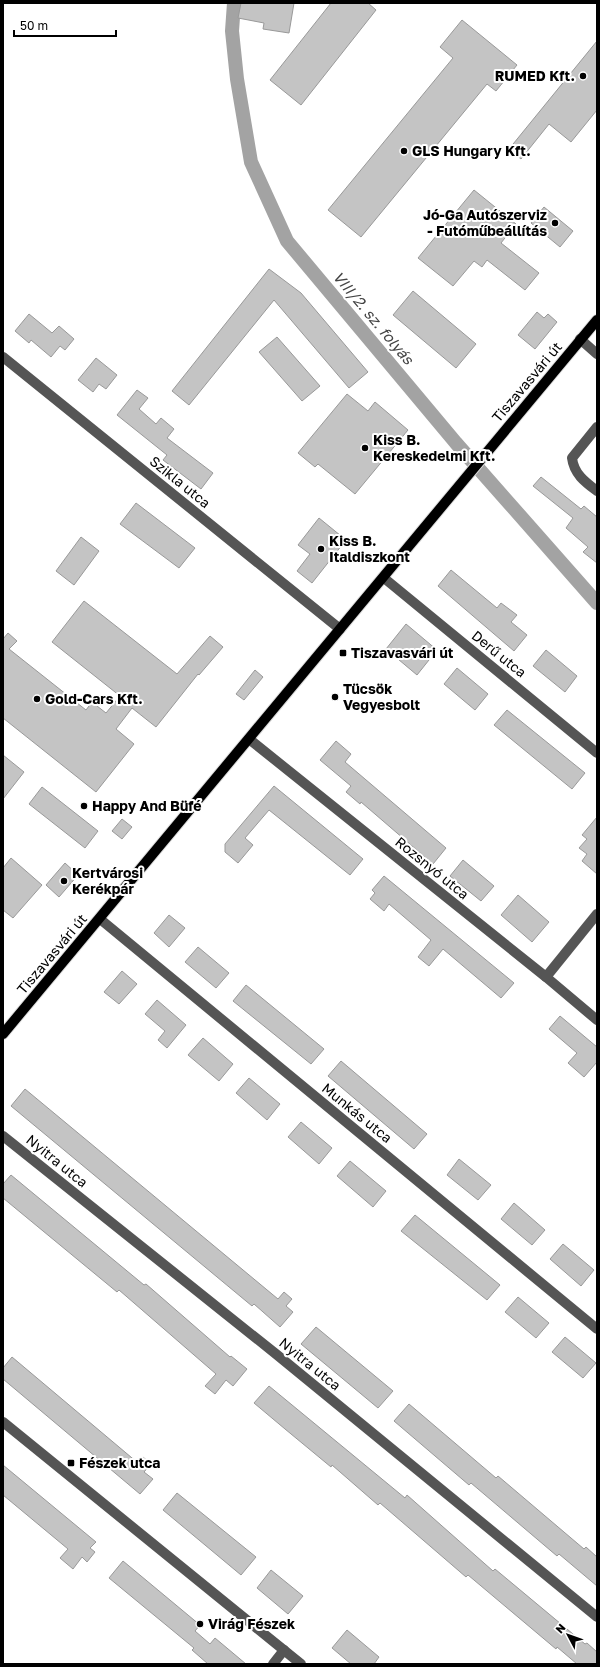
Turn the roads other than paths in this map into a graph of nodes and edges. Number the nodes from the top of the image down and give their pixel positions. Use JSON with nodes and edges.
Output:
{"nodes":[{"id":1,"x":597,"y":320,"type":"edge"},
{"id":2,"x":580,"y":339,"type":"junction"},
{"id":3,"x":597,"y":354,"type":"edge"},
{"id":4,"x":3,"y":356,"type":"edge"},
{"id":5,"x":597,"y":427,"type":"edge"},
{"id":6,"x":597,"y":491,"type":"edge"},
{"id":7,"x":384,"y":578,"type":"junction"},
{"id":8,"x":340,"y":629,"type":"junction"},
{"id":9,"x":249,"y":739,"type":"junction"},
{"id":10,"x":597,"y":753,"type":"edge"},
{"id":11,"x":597,"y":914,"type":"edge"},
{"id":12,"x":100,"y":919,"type":"junction"},
{"id":13,"x":546,"y":977,"type":"junction"},
{"id":14,"x":597,"y":1020,"type":"edge"},
{"id":15,"x":3,"y":1034,"type":"edge"},
{"id":16,"x":3,"y":1136,"type":"edge"},
{"id":17,"x":597,"y":1329,"type":"edge"},
{"id":18,"x":3,"y":1422,"type":"edge"},
{"id":19,"x":597,"y":1617,"type":"edge"},
{"id":20,"x":284,"y":1650,"type":"junction"},
{"id":21,"x":273,"y":1664,"type":"edge"},
{"id":22,"x":301,"y":1664,"type":"edge"}],
"edges":[{"from":1,"to":2,"type":"main road","name":"Tiszavasvári út"},
{"from":2,"to":3,"type":"street"},
{"from":2,"to":7,"type":"main road","name":"Tiszavasvári út"},
{"from":4,"to":8,"type":"street","name":"Szikla utca"},
{"from":5,"to":6,"type":"street"},
{"from":7,"to":8,"type":"main road","name":"Tiszavasvári út"},
{"from":7,"to":10,"type":"street","name":"Derű utca"},
{"from":8,"to":9,"type":"main road","name":"Tiszavasvári út"},
{"from":9,"to":12,"type":"main road","name":"Tiszavasvári út"},
{"from":9,"to":13,"type":"street","name":"Rozsnyó utca"},
{"from":11,"to":13,"type":"street"},
{"from":12,"to":15,"type":"main road","name":"Tiszavasvári út"},
{"from":12,"to":17,"type":"street","name":"Munkás utca"},
{"from":13,"to":14,"type":"street","name":"Rozsnyó utca"},
{"from":16,"to":19,"type":"street","name":"Nyitra utca"},
{"from":18,"to":20,"type":"street"},
{"from":20,"to":21,"type":"street"},
{"from":20,"to":22,"type":"street"}]}
